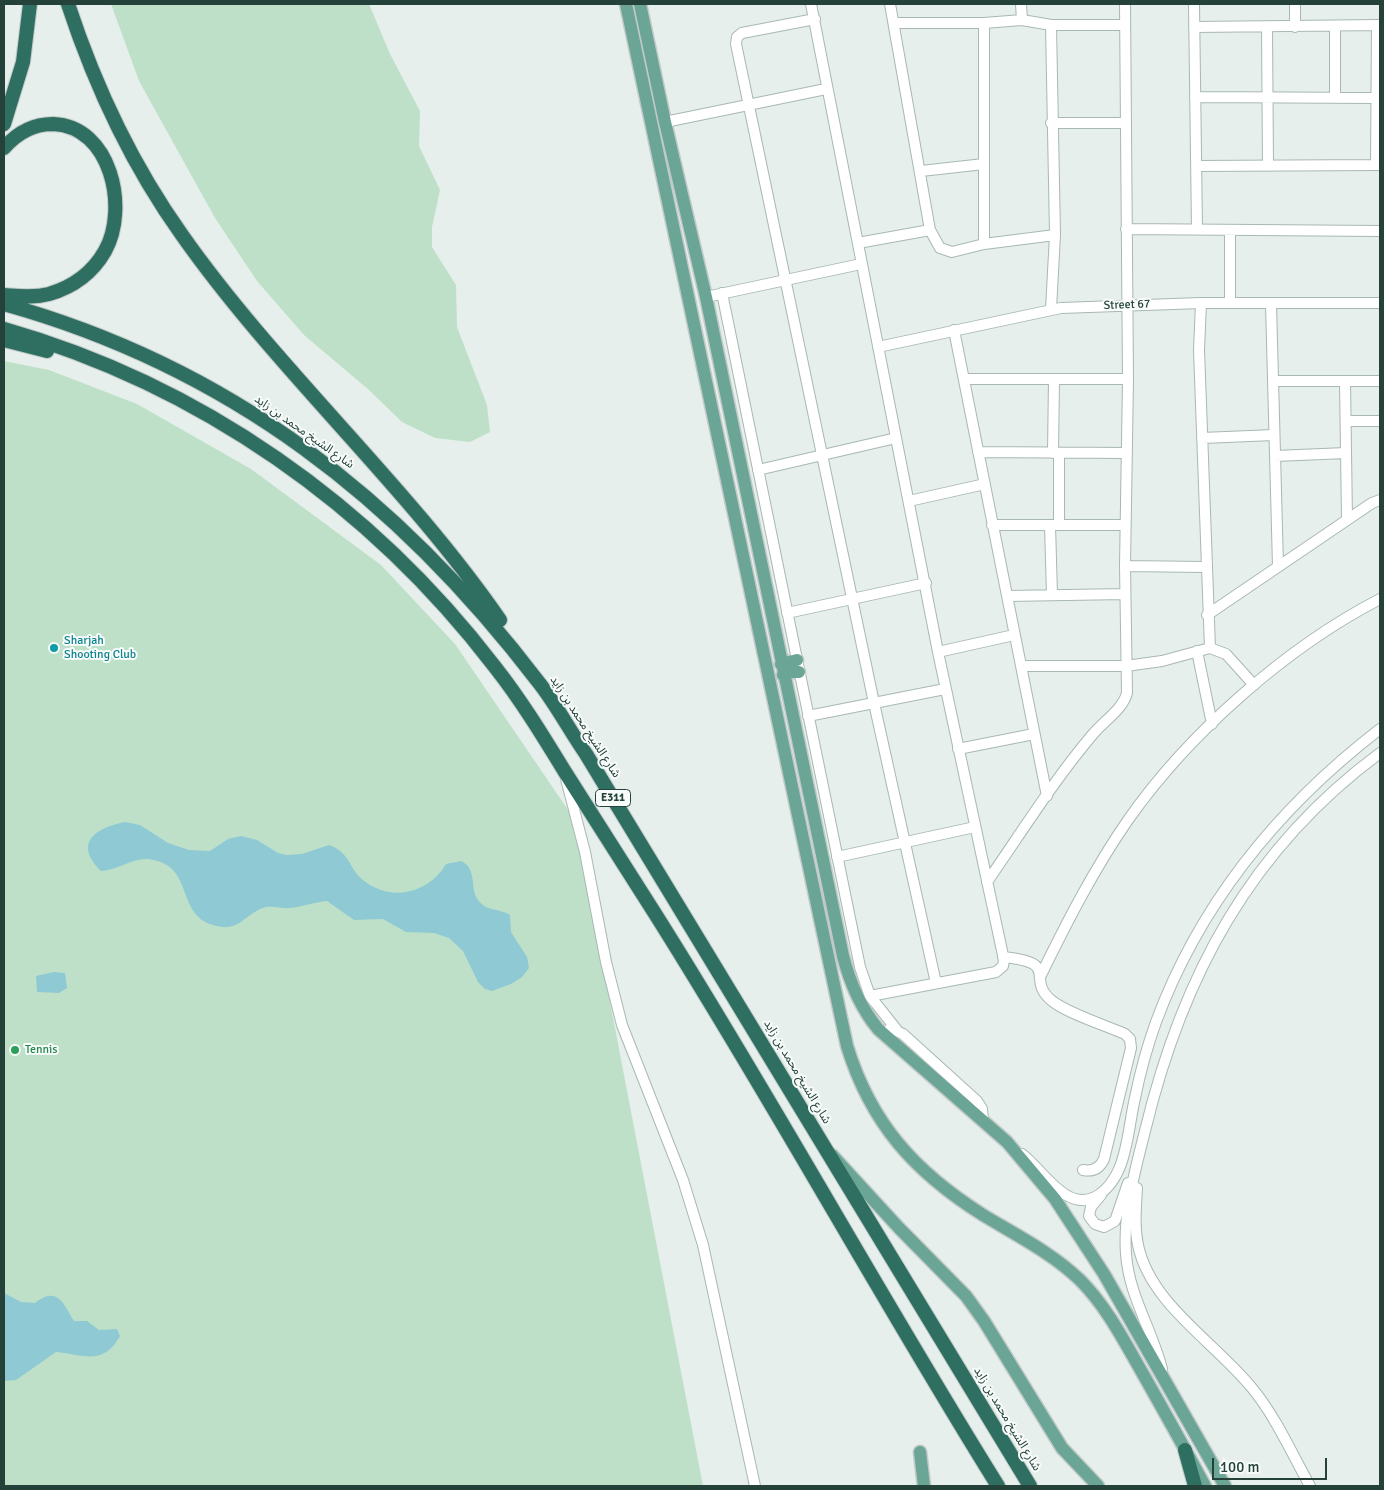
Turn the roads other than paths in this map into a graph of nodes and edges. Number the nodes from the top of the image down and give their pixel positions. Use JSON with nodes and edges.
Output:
{"nodes":[{"id":1,"x":30,"y":4,"type":"edge"},
{"id":2,"x":68,"y":4,"type":"edge"},
{"id":3,"x":626,"y":4,"type":"edge"},
{"id":4,"x":640,"y":4,"type":"edge"},
{"id":5,"x":811,"y":4,"type":"edge"},
{"id":6,"x":890,"y":4,"type":"edge"},
{"id":7,"x":1021,"y":4,"type":"edge"},
{"id":8,"x":1125,"y":4,"type":"edge"},
{"id":9,"x":1194,"y":4,"type":"edge"},
{"id":10,"x":1295,"y":4,"type":"edge"},
{"id":11,"x":815,"y":19,"type":"junction"},
{"id":12,"x":1022,"y":20,"type":"junction"},
{"id":13,"x":894,"y":23,"type":"junction"},
{"id":14,"x":984,"y":23,"type":"junction"},
{"id":15,"x":1051,"y":25,"type":"junction"},
{"id":16,"x":1124,"y":25,"type":"junction"},
{"id":17,"x":1379,"y":25,"type":"edge"},
{"id":18,"x":1336,"y":26,"type":"junction"},
{"id":19,"x":1194,"y":27,"type":"junction"},
{"id":20,"x":1266,"y":27,"type":"junction"},
{"id":21,"x":1295,"y":27,"type":"junction"},
{"id":22,"x":826,"y":89,"type":"junction"},
{"id":23,"x":1195,"y":97,"type":"junction"},
{"id":24,"x":1267,"y":98,"type":"junction"},
{"id":25,"x":1335,"y":98,"type":"junction"},
{"id":26,"x":1376,"y":98,"type":"junction"},
{"id":27,"x":748,"y":104,"type":"junction"},
{"id":28,"x":665,"y":122,"type":"junction"},
{"id":29,"x":1051,"y":123,"type":"junction"},
{"id":30,"x":1124,"y":123,"type":"junction"},
{"id":31,"x":4,"y":124,"type":"edge"},
{"id":32,"x":4,"y":148,"type":"edge"},
{"id":33,"x":984,"y":164,"type":"junction"},
{"id":34,"x":1378,"y":165,"type":"edge"},
{"id":35,"x":1196,"y":166,"type":"junction"},
{"id":36,"x":1268,"y":166,"type":"junction"},
{"id":37,"x":921,"y":171,"type":"junction"},
{"id":38,"x":1126,"y":229,"type":"junction"},
{"id":39,"x":930,"y":230,"type":"junction"},
{"id":40,"x":1197,"y":230,"type":"junction"},
{"id":41,"x":1230,"y":230,"type":"junction"},
{"id":42,"x":1380,"y":231,"type":"edge"},
{"id":43,"x":1054,"y":234,"type":"junction"},
{"id":44,"x":858,"y":243,"type":"junction"},
{"id":45,"x":984,"y":244,"type":"junction"},
{"id":46,"x":861,"y":264,"type":"junction"},
{"id":47,"x":787,"y":280,"type":"junction"},
{"id":48,"x":722,"y":293,"type":"junction"},
{"id":49,"x":4,"y":295,"type":"edge"},
{"id":50,"x":706,"y":296,"type":"junction"},
{"id":51,"x":1201,"y":303,"type":"junction"},
{"id":52,"x":1230,"y":303,"type":"junction"},
{"id":53,"x":1380,"y":303,"type":"edge"},
{"id":54,"x":4,"y":304,"type":"edge"},
{"id":55,"x":1127,"y":304,"type":"junction"},
{"id":56,"x":1271,"y":304,"type":"junction"},
{"id":57,"x":1051,"y":309,"type":"junction"},
{"id":58,"x":4,"y":329,"type":"edge"},
{"id":59,"x":954,"y":330,"type":"junction"},
{"id":60,"x":4,"y":340,"type":"edge"},
{"id":61,"x":878,"y":347,"type":"junction"},
{"id":62,"x":94,"y":360,"type":"junction"},
{"id":63,"x":964,"y":379,"type":"junction"},
{"id":64,"x":1128,"y":379,"type":"junction"},
{"id":65,"x":1054,"y":380,"type":"junction"},
{"id":66,"x":1380,"y":380,"type":"edge"},
{"id":67,"x":1273,"y":381,"type":"junction"},
{"id":68,"x":1345,"y":381,"type":"junction"},
{"id":69,"x":1346,"y":420,"type":"junction"},
{"id":70,"x":1380,"y":421,"type":"edge"},
{"id":71,"x":1274,"y":435,"type":"junction"},
{"id":72,"x":896,"y":438,"type":"junction"},
{"id":73,"x":1202,"y":438,"type":"junction"},
{"id":74,"x":978,"y":452,"type":"junction"},
{"id":75,"x":1056,"y":453,"type":"junction"},
{"id":76,"x":1127,"y":453,"type":"junction"},
{"id":77,"x":1346,"y":453,"type":"junction"},
{"id":78,"x":823,"y":456,"type":"junction"},
{"id":79,"x":1275,"y":456,"type":"junction"},
{"id":80,"x":758,"y":470,"type":"junction"},
{"id":81,"x":985,"y":484,"type":"junction"},
{"id":82,"x":1380,"y":500,"type":"edge"},
{"id":83,"x":909,"y":501,"type":"junction"},
{"id":84,"x":1347,"y":520,"type":"junction"},
{"id":85,"x":992,"y":525,"type":"junction"},
{"id":86,"x":1054,"y":525,"type":"junction"},
{"id":87,"x":1125,"y":525,"type":"junction"},
{"id":88,"x":1125,"y":566,"type":"junction"},
{"id":89,"x":1278,"y":566,"type":"junction"},
{"id":90,"x":1205,"y":567,"type":"junction"},
{"id":91,"x":926,"y":583,"type":"junction"},
{"id":92,"x":1125,"y":594,"type":"junction"},
{"id":93,"x":1052,"y":595,"type":"junction"},
{"id":94,"x":1007,"y":596,"type":"junction"},
{"id":95,"x":852,"y":599,"type":"junction"},
{"id":96,"x":1380,"y":599,"type":"edge"},
{"id":97,"x":787,"y":613,"type":"junction"},
{"id":98,"x":1207,"y":615,"type":"junction"},
{"id":99,"x":1014,"y":635,"type":"junction"},
{"id":100,"x":1210,"y":648,"type":"junction"},
{"id":101,"x":1197,"y":651,"type":"junction"},
{"id":102,"x":938,"y":652,"type":"junction"},
{"id":103,"x":798,"y":666,"type":"junction"},
{"id":104,"x":1021,"y":666,"type":"junction"},
{"id":105,"x":1126,"y":666,"type":"junction"},
{"id":106,"x":782,"y":670,"type":"junction"},
{"id":107,"x":1254,"y":685,"type":"junction"},
{"id":108,"x":542,"y":686,"type":"junction"},
{"id":109,"x":945,"y":689,"type":"junction"},
{"id":110,"x":874,"y":703,"type":"junction"},
{"id":111,"x":808,"y":716,"type":"junction"},
{"id":112,"x":1212,"y":724,"type":"junction"},
{"id":113,"x":1380,"y":729,"type":"edge"},
{"id":114,"x":1034,"y":734,"type":"junction"},
{"id":115,"x":958,"y":749,"type":"junction"},
{"id":116,"x":1380,"y":752,"type":"edge"},
{"id":117,"x":564,"y":769,"type":"junction"},
{"id":118,"x":1047,"y":796,"type":"junction"},
{"id":119,"x":975,"y":827,"type":"junction"},
{"id":120,"x":905,"y":842,"type":"junction"},
{"id":121,"x":837,"y":856,"type":"junction"},
{"id":122,"x":987,"y":882,"type":"junction"},
{"id":123,"x":1003,"y":957,"type":"junction"},
{"id":124,"x":1041,"y":975,"type":"junction"},
{"id":125,"x":936,"y":983,"type":"junction"},
{"id":126,"x":870,"y":996,"type":"junction"},
{"id":127,"x":878,"y":1028,"type":"junction"},
{"id":128,"x":897,"y":1030,"type":"junction"},
{"id":129,"x":1144,"y":1061,"type":"junction"},
{"id":130,"x":1128,"y":1064,"type":"junction"},
{"id":131,"x":982,"y":1119,"type":"junction"},
{"id":132,"x":1110,"y":1128,"type":"junction"},
{"id":133,"x":1007,"y":1142,"type":"junction"},
{"id":134,"x":1126,"y":1144,"type":"junction"},
{"id":135,"x":826,"y":1149,"type":"junction"},
{"id":136,"x":1083,"y":1170,"type":"dead end"},
{"id":137,"x":1135,"y":1172,"type":"junction"},
{"id":138,"x":1106,"y":1188,"type":"junction"},
{"id":139,"x":1164,"y":1376,"type":"junction"},
{"id":140,"x":1185,"y":1450,"type":"junction"},
{"id":141,"x":920,"y":1452,"type":"dead end"},
{"id":142,"x":984,"y":1464,"type":"junction"},
{"id":143,"x":755,"y":1486,"type":"edge"},
{"id":144,"x":924,"y":1486,"type":"edge"},
{"id":145,"x":992,"y":1486,"type":"edge"},
{"id":146,"x":998,"y":1486,"type":"edge"},
{"id":147,"x":1030,"y":1486,"type":"edge"},
{"id":148,"x":1098,"y":1486,"type":"edge"},
{"id":149,"x":1195,"y":1486,"type":"edge"},
{"id":150,"x":1205,"y":1486,"type":"edge"},
{"id":151,"x":1225,"y":1486,"type":"edge"},
{"id":152,"x":1310,"y":1486,"type":"edge"}],
"edges":[{"from":1,"to":31,"type":"highway"},
{"from":2,"to":108,"type":"highway"},
{"from":3,"to":140,"type":"main road"},
{"from":4,"to":28,"type":"main road"},
{"from":5,"to":11,"type":"street"},
{"from":6,"to":13,"type":"street"},
{"from":7,"to":12,"type":"street"},
{"from":8,"to":16,"type":"street"},
{"from":9,"to":19,"type":"street"},
{"from":10,"to":21,"type":"street"},
{"from":11,"to":22,"type":"street"},
{"from":11,"to":27,"type":"street"},
{"from":12,"to":14,"type":"street"},
{"from":12,"to":15,"type":"street"},
{"from":13,"to":14,"type":"street"},
{"from":13,"to":37,"type":"street"},
{"from":14,"to":33,"type":"street"},
{"from":15,"to":16,"type":"street"},
{"from":15,"to":29,"type":"street"},
{"from":16,"to":30,"type":"street"},
{"from":17,"to":18,"type":"street"},
{"from":17,"to":26,"type":"street"},
{"from":18,"to":21,"type":"street"},
{"from":18,"to":25,"type":"street"},
{"from":19,"to":20,"type":"street"},
{"from":19,"to":23,"type":"street"},
{"from":20,"to":21,"type":"street"},
{"from":20,"to":24,"type":"street"},
{"from":22,"to":27,"type":"street"},
{"from":22,"to":44,"type":"street"},
{"from":23,"to":24,"type":"street"},
{"from":23,"to":35,"type":"street"},
{"from":24,"to":25,"type":"street"},
{"from":24,"to":36,"type":"street"},
{"from":25,"to":26,"type":"street"},
{"from":26,"to":34,"type":"street"},
{"from":27,"to":28,"type":"street"},
{"from":27,"to":47,"type":"street"},
{"from":28,"to":50,"type":"main road"},
{"from":29,"to":30,"type":"street"},
{"from":29,"to":43,"type":"street"},
{"from":30,"to":38,"type":"street"},
{"from":32,"to":49,"type":"highway"},
{"from":33,"to":37,"type":"street"},
{"from":33,"to":45,"type":"street"},
{"from":34,"to":36,"type":"street"},
{"from":35,"to":36,"type":"street"},
{"from":35,"to":40,"type":"street"},
{"from":37,"to":39,"type":"street"},
{"from":38,"to":40,"type":"street"},
{"from":38,"to":55,"type":"street"},
{"from":39,"to":44,"type":"street"},
{"from":39,"to":45,"type":"street"},
{"from":40,"to":41,"type":"street"},
{"from":41,"to":42,"type":"street"},
{"from":41,"to":52,"type":"street"},
{"from":43,"to":45,"type":"street"},
{"from":43,"to":57,"type":"street"},
{"from":44,"to":46,"type":"street"},
{"from":46,"to":47,"type":"street"},
{"from":46,"to":61,"type":"street"},
{"from":47,"to":48,"type":"street"},
{"from":47,"to":78,"type":"street"},
{"from":48,"to":50,"type":"street"},
{"from":48,"to":80,"type":"street"},
{"from":50,"to":106,"type":"main road"},
{"from":51,"to":52,"type":"street","name":"Street 67"},
{"from":51,"to":55,"type":"street","name":"Street 67"},
{"from":51,"to":73,"type":"street"},
{"from":52,"to":56,"type":"street","name":"Street 67"},
{"from":53,"to":56,"type":"street","name":"Street 67"},
{"from":54,"to":108,"type":"highway","name":"شارع الشيخ محمد بن زايد","number":"E311"},
{"from":55,"to":57,"type":"street","name":"Street 67"},
{"from":55,"to":64,"type":"street"},
{"from":56,"to":67,"type":"street"},
{"from":57,"to":59,"type":"street","name":"Street 67"},
{"from":58,"to":62,"type":"highway","number":"E311"},
{"from":59,"to":61,"type":"street","name":"Street 67"},
{"from":59,"to":63,"type":"street"},
{"from":60,"to":62,"type":"highway"},
{"from":61,"to":72,"type":"street"},
{"from":62,"to":117,"type":"highway","number":"E311"},
{"from":63,"to":65,"type":"street"},
{"from":63,"to":74,"type":"street"},
{"from":64,"to":65,"type":"street"},
{"from":64,"to":76,"type":"street"},
{"from":65,"to":75,"type":"street"},
{"from":66,"to":68,"type":"street"},
{"from":67,"to":68,"type":"street"},
{"from":67,"to":71,"type":"street"},
{"from":68,"to":69,"type":"street"},
{"from":69,"to":70,"type":"street"},
{"from":69,"to":77,"type":"street"},
{"from":71,"to":73,"type":"street"},
{"from":71,"to":79,"type":"street"},
{"from":72,"to":78,"type":"street"},
{"from":72,"to":83,"type":"street"},
{"from":73,"to":90,"type":"street"},
{"from":74,"to":75,"type":"street"},
{"from":74,"to":81,"type":"street"},
{"from":75,"to":76,"type":"street"},
{"from":75,"to":86,"type":"street"},
{"from":76,"to":87,"type":"street"},
{"from":77,"to":79,"type":"street"},
{"from":77,"to":84,"type":"street"},
{"from":78,"to":80,"type":"street"},
{"from":78,"to":95,"type":"street"},
{"from":79,"to":89,"type":"street"},
{"from":80,"to":97,"type":"street"},
{"from":81,"to":83,"type":"street"},
{"from":81,"to":85,"type":"street"},
{"from":82,"to":84,"type":"street"},
{"from":83,"to":91,"type":"street"},
{"from":84,"to":89,"type":"street"},
{"from":85,"to":86,"type":"street"},
{"from":85,"to":94,"type":"street"},
{"from":86,"to":87,"type":"street"},
{"from":86,"to":93,"type":"street"},
{"from":87,"to":88,"type":"street"},
{"from":88,"to":90,"type":"street"},
{"from":88,"to":92,"type":"street"},
{"from":89,"to":98,"type":"street"},
{"from":90,"to":98,"type":"street"},
{"from":91,"to":95,"type":"street"},
{"from":91,"to":102,"type":"street"},
{"from":92,"to":93,"type":"street"},
{"from":92,"to":105,"type":"street"},
{"from":93,"to":94,"type":"street"},
{"from":94,"to":99,"type":"street"},
{"from":95,"to":97,"type":"street"},
{"from":95,"to":110,"type":"street"},
{"from":96,"to":107,"type":"street"},
{"from":97,"to":103,"type":"street"},
{"from":98,"to":100,"type":"street"},
{"from":99,"to":102,"type":"street"},
{"from":99,"to":104,"type":"street"},
{"from":100,"to":101,"type":"street"},
{"from":100,"to":107,"type":"street"},
{"from":101,"to":105,"type":"street"},
{"from":101,"to":112,"type":"street"},
{"from":102,"to":109,"type":"street"},
{"from":103,"to":106,"type":"main road"},
{"from":103,"to":111,"type":"street"},
{"from":104,"to":105,"type":"street"},
{"from":104,"to":114,"type":"street"},
{"from":105,"to":118,"type":"street"},
{"from":106,"to":127,"type":"main road"},
{"from":107,"to":112,"type":"street"},
{"from":108,"to":135,"type":"highway","name":"شارع الشيخ محمد بن زايد","number":"E311"},
{"from":109,"to":110,"type":"street"},
{"from":109,"to":115,"type":"street"},
{"from":110,"to":111,"type":"street"},
{"from":110,"to":120,"type":"street"},
{"from":111,"to":121,"type":"street"},
{"from":112,"to":124,"type":"street"},
{"from":113,"to":129,"type":"street"},
{"from":114,"to":115,"type":"street"},
{"from":114,"to":118,"type":"street"},
{"from":115,"to":119,"type":"street"},
{"from":116,"to":137,"type":"street"},
{"from":117,"to":142,"type":"highway","number":"E311"},
{"from":117,"to":143,"type":"street"},
{"from":118,"to":122,"type":"street"},
{"from":119,"to":120,"type":"street"},
{"from":119,"to":122,"type":"street"},
{"from":120,"to":121,"type":"street"},
{"from":120,"to":125,"type":"street"},
{"from":121,"to":126,"type":"street"},
{"from":122,"to":123,"type":"street"},
{"from":123,"to":124,"type":"street"},
{"from":123,"to":125,"type":"street"},
{"from":124,"to":130,"type":"street"},
{"from":125,"to":126,"type":"street"},
{"from":126,"to":128,"type":"street"},
{"from":127,"to":128,"type":"street"},
{"from":127,"to":131,"type":"main road"},
{"from":128,"to":131,"type":"street"},
{"from":129,"to":130,"type":"street"},
{"from":129,"to":134,"type":"street"},
{"from":130,"to":132,"type":"street"},
{"from":131,"to":133,"type":"main road"},
{"from":132,"to":134,"type":"street"},
{"from":132,"to":136,"type":"street"},
{"from":133,"to":138,"type":"street"},
{"from":133,"to":139,"type":"main road"},
{"from":134,"to":138,"type":"street"},
{"from":135,"to":147,"type":"highway","name":"شارع الشيخ محمد بن زايد","number":"E311"},
{"from":135,"to":148,"type":"main road"},
{"from":137,"to":138,"type":"street"},
{"from":137,"to":139,"type":"street"},
{"from":137,"to":152,"type":"street"},
{"from":139,"to":151,"type":"main road"},
{"from":140,"to":149,"type":"highway"},
{"from":140,"to":150,"type":"main road"},
{"from":141,"to":144,"type":"main road"},
{"from":142,"to":145,"type":"main road"},
{"from":142,"to":146,"type":"highway","number":"E311"}]}
